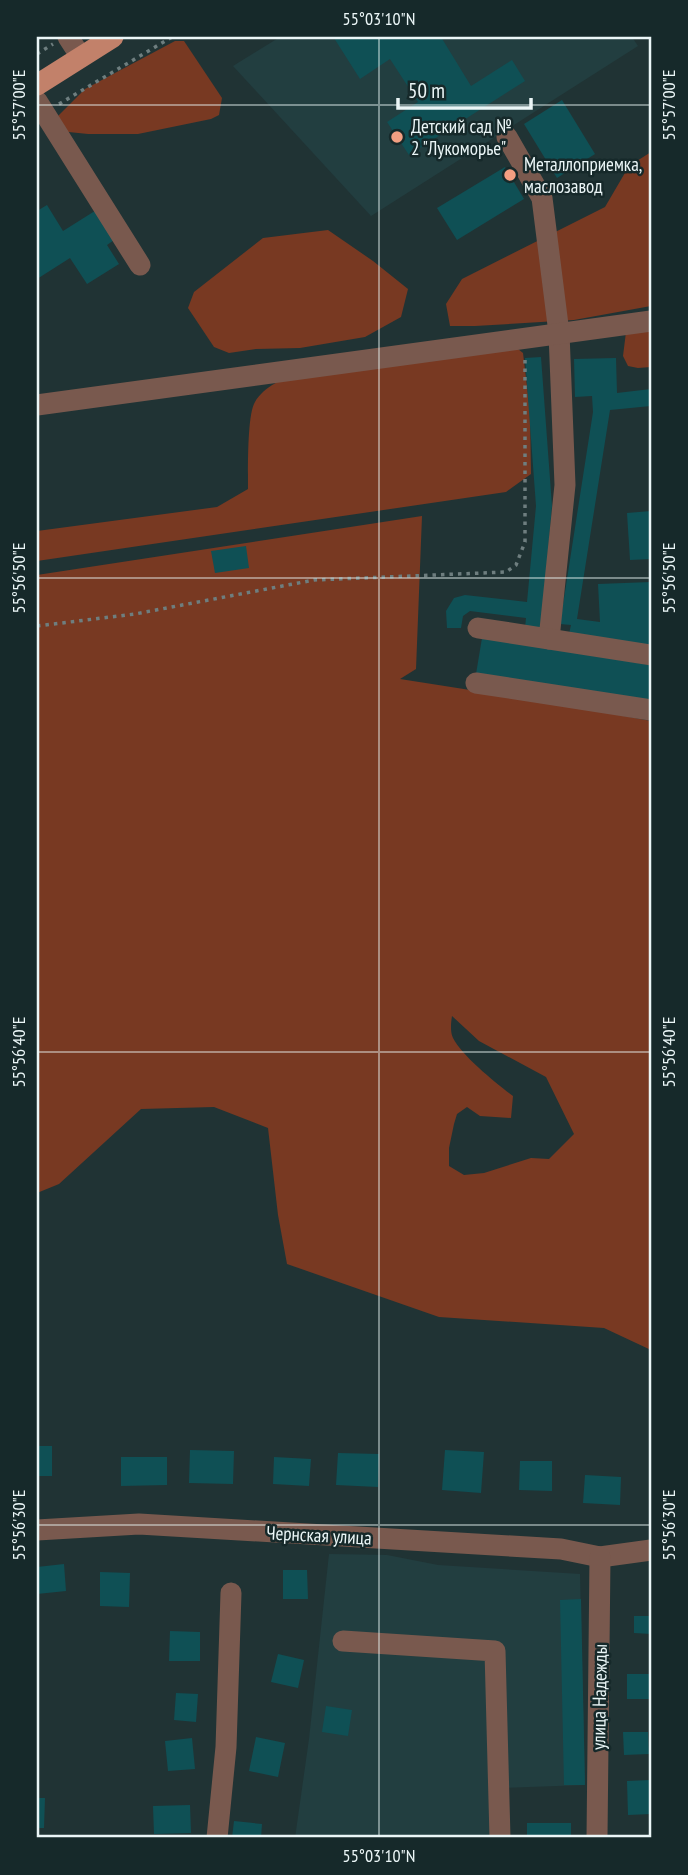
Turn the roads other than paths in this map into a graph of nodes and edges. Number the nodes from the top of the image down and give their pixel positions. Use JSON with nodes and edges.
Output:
{"nodes":[{"id":1,"x":68,"y":37,"type":"edge"},
{"id":2,"x":113,"y":37,"type":"edge"},
{"id":3,"x":81,"y":57,"type":"junction"},
{"id":4,"x":37,"y":85,"type":"edge"},
{"id":5,"x":40,"y":107,"type":"edge"},
{"id":6,"x":507,"y":137,"type":"dead end"},
{"id":7,"x":140,"y":265,"type":"dead end"},
{"id":8,"x":651,"y":321,"type":"edge"},
{"id":9,"x":559,"y":333,"type":"junction"},
{"id":10,"x":37,"y":405,"type":"edge"},
{"id":11,"x":478,"y":628,"type":"dead end"},
{"id":12,"x":549,"y":639,"type":"junction"},
{"id":13,"x":651,"y":655,"type":"edge"},
{"id":14,"x":476,"y":683,"type":"dead end"},
{"id":15,"x":651,"y":710,"type":"edge"},
{"id":16,"x":37,"y":1530,"type":"edge"},
{"id":17,"x":651,"y":1550,"type":"edge"},
{"id":18,"x":600,"y":1557,"type":"junction"},
{"id":19,"x":231,"y":1593,"type":"dead end"},
{"id":20,"x":343,"y":1641,"type":"dead end"},
{"id":21,"x":217,"y":1838,"type":"edge"},
{"id":22,"x":500,"y":1838,"type":"edge"},
{"id":23,"x":597,"y":1838,"type":"edge"}],
"edges":[{"from":1,"to":3,"type":"street"},
{"from":2,"to":3,"type":"main road"},
{"from":3,"to":4,"type":"main road"},
{"from":5,"to":7,"type":"street"},
{"from":6,"to":9,"type":"street"},
{"from":8,"to":9,"type":"street"},
{"from":9,"to":10,"type":"street"},
{"from":9,"to":12,"type":"street"},
{"from":11,"to":12,"type":"street"},
{"from":12,"to":13,"type":"street"},
{"from":14,"to":15,"type":"street"},
{"from":16,"to":18,"type":"street","name":"Чернская улица"},
{"from":17,"to":18,"type":"street","name":"Чернская улица"},
{"from":18,"to":23,"type":"street","name":"улица Надежды"},
{"from":19,"to":21,"type":"street"},
{"from":20,"to":22,"type":"street"}]}
